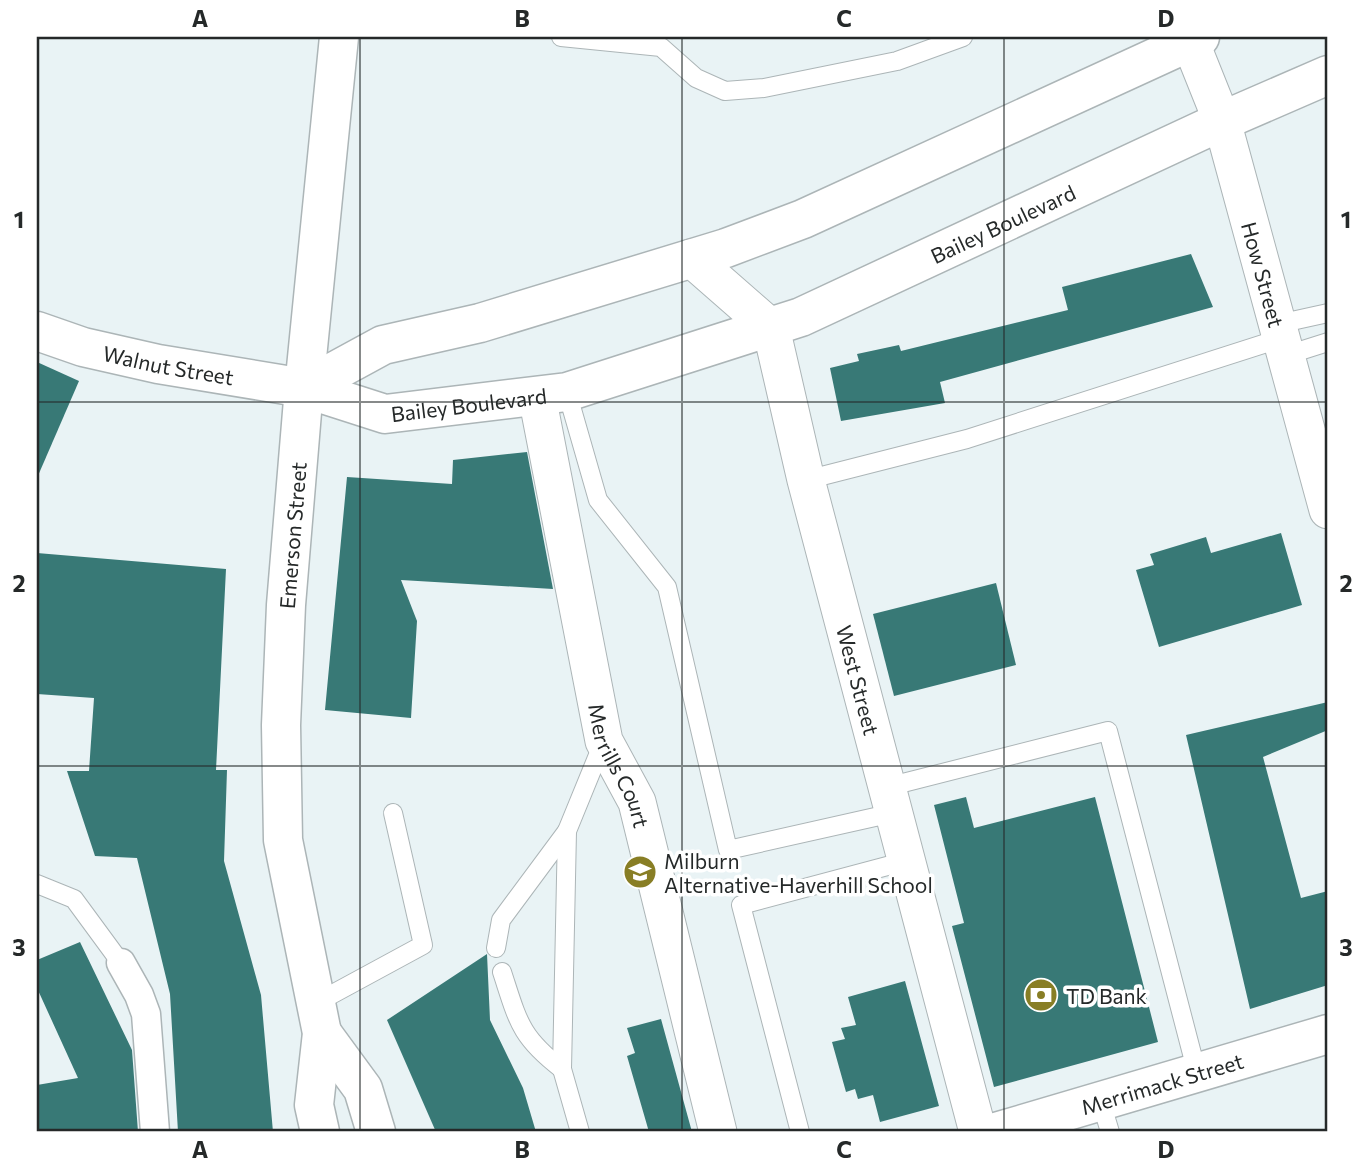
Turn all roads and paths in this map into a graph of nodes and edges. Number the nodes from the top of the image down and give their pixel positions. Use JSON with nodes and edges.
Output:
{"nodes":[{"id":1,"x":340,"y":37,"type":"edge"},
{"id":2,"x":561,"y":37,"type":"edge"},
{"id":3,"x":963,"y":37,"type":"edge"},
{"id":4,"x":1195,"y":39,"type":"edge"},
{"id":5,"x":662,"y":42,"type":"edge"},
{"id":6,"x":1328,"y":75,"type":"edge"},
{"id":7,"x":1222,"y":121,"type":"junction"},
{"id":8,"x":691,"y":258,"type":"junction"},
{"id":9,"x":1328,"y":313,"type":"edge"},
{"id":10,"x":771,"y":328,"type":"junction"},
{"id":11,"x":37,"y":331,"type":"edge"},
{"id":12,"x":1282,"y":339,"type":"junction"},
{"id":13,"x":1328,"y":342,"type":"edge"},
{"id":14,"x":304,"y":388,"type":"junction"},
{"id":15,"x":552,"y":393,"type":"junction"},
{"id":16,"x":806,"y":480,"type":"junction"},
{"id":17,"x":1328,"y":510,"type":"edge"},
{"id":18,"x":604,"y":741,"type":"junction"},
{"id":19,"x":890,"y":800,"type":"junction"},
{"id":20,"x":394,"y":813,"type":"dead end"},
{"id":21,"x":567,"y":831,"type":"junction"},
{"id":22,"x":906,"y":861,"type":"junction"},
{"id":23,"x":37,"y":884,"type":"edge"},
{"id":24,"x":496,"y":948,"type":"dead end"},
{"id":25,"x":121,"y":963,"type":"joint"},
{"id":26,"x":502,"y":972,"type":"dead end"},
{"id":27,"x":319,"y":1018,"type":"junction"},
{"id":28,"x":1328,"y":1034,"type":"edge"},
{"id":29,"x":562,"y":1069,"type":"junction"},
{"id":30,"x":1197,"y":1073,"type":"junction"},
{"id":31,"x":1105,"y":1117,"type":"edge"},
{"id":32,"x":155,"y":1132,"type":"edge"},
{"id":33,"x":320,"y":1132,"type":"edge"},
{"id":34,"x":376,"y":1132,"type":"edge"},
{"id":35,"x":580,"y":1132,"type":"edge"},
{"id":36,"x":718,"y":1132,"type":"edge"},
{"id":37,"x":800,"y":1132,"type":"edge"},
{"id":38,"x":978,"y":1132,"type":"edge"},
{"id":39,"x":996,"y":1132,"type":"edge"}],
"edges":[{"from":1,"to":14,"type":"main road","name":"Emerson Street"},
{"from":2,"to":5,"type":"lane"},
{"from":3,"to":5,"type":"lane"},
{"from":4,"to":7,"type":"street","name":"How Street"},
{"from":4,"to":8,"type":"main road"},
{"from":6,"to":7,"type":"main road","name":"Bailey Boulevard"},
{"from":7,"to":10,"type":"main road","name":"Bailey Boulevard"},
{"from":7,"to":12,"type":"street","name":"How Street"},
{"from":8,"to":10,"type":"street"},
{"from":8,"to":14,"type":"main road"},
{"from":9,"to":12,"type":"lane"},
{"from":10,"to":15,"type":"main road","name":"Bailey Boulevard"},
{"from":10,"to":16,"type":"street","name":"West Street"},
{"from":11,"to":14,"type":"main road","name":"Walnut Street"},
{"from":12,"to":13,"type":"lane"},
{"from":12,"to":16,"type":"lane"},
{"from":12,"to":17,"type":"street","name":"How Street"},
{"from":14,"to":15,"type":"main road","name":"Bailey Boulevard"},
{"from":14,"to":27,"type":"main road","name":"Emerson Street"},
{"from":15,"to":18,"type":"street","name":"Merrills Court"},
{"from":15,"to":19,"type":"lane"},
{"from":16,"to":19,"type":"street","name":"West Street"},
{"from":18,"to":21,"type":"lane"},
{"from":18,"to":36,"type":"street","name":"Merrills Court"},
{"from":19,"to":22,"type":"street","name":"West Street"},
{"from":19,"to":30,"type":"lane"},
{"from":20,"to":27,"type":"lane"},
{"from":21,"to":24,"type":"lane"},
{"from":21,"to":29,"type":"lane"},
{"from":22,"to":37,"type":"lane"},
{"from":22,"to":38,"type":"street","name":"West Street"},
{"from":23,"to":25,"type":"lane"},
{"from":25,"to":32,"type":"street"},
{"from":26,"to":29,"type":"lane"},
{"from":27,"to":33,"type":"main road","name":"Emerson Street"},
{"from":27,"to":34,"type":"main road","name":"Emerson Street"},
{"from":28,"to":30,"type":"main road","name":"Merrimack Street"},
{"from":29,"to":35,"type":"lane"},
{"from":30,"to":31,"type":"main road","name":"Merrimack Street"},
{"from":31,"to":39,"type":"main road","name":"Merrimack Street"}]}
